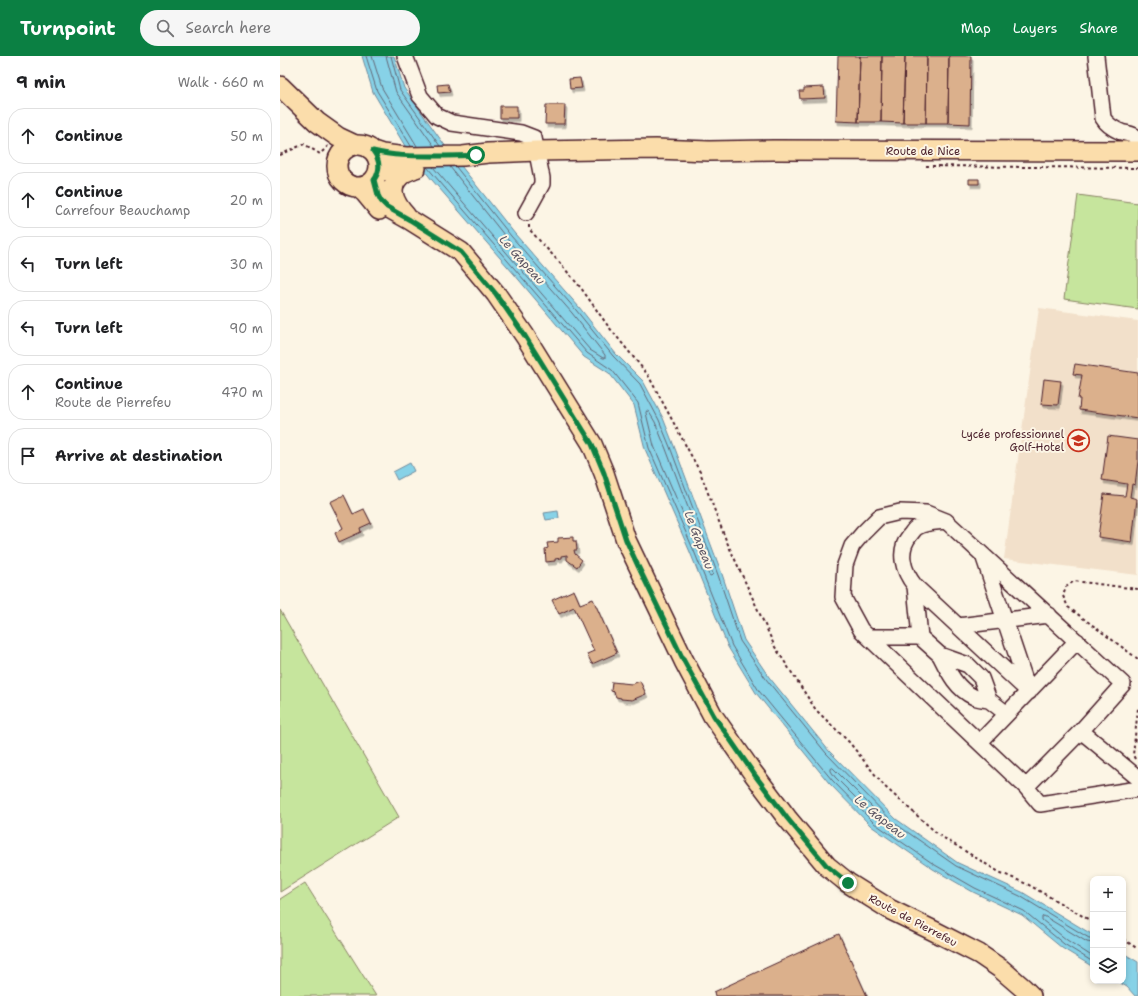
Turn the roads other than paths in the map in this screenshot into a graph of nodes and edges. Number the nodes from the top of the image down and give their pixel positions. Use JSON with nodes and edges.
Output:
{"nodes":[{"id":1,"x":405,"y":56,"type":"edge"},
{"id":2,"x":1096,"y":56,"type":"edge"},
{"id":3,"x":280,"y":86,"type":"edge"},
{"id":4,"x":317,"y":122,"type":"junction"},
{"id":5,"x":355,"y":145,"type":"junction"},
{"id":6,"x":373,"y":151,"type":"junction"},
{"id":7,"x":1137,"y":151,"type":"edge"},
{"id":8,"x":334,"y":152,"type":"junction"},
{"id":9,"x":538,"y":157,"type":"junction"},
{"id":10,"x":410,"y":162,"type":"junction"},
{"id":11,"x":370,"y":180,"type":"junction"},
{"id":12,"x":526,"y":213,"type":"road end"},
{"id":13,"x":410,"y":220,"type":"junction"},
{"id":14,"x":482,"y":277,"type":"junction"},
{"id":15,"x":946,"y":521,"type":"junction"},
{"id":16,"x":982,"y":554,"type":"junction"},
{"id":17,"x":914,"y":586,"type":"junction"},
{"id":18,"x":1048,"y":615,"type":"junction"},
{"id":19,"x":1005,"y":620,"type":"junction"},
{"id":20,"x":958,"y":626,"type":"junction"},
{"id":21,"x":868,"y":637,"type":"junction"},
{"id":22,"x":920,"y":637,"type":"junction"},
{"id":23,"x":1077,"y":641,"type":"junction"},
{"id":24,"x":940,"y":655,"type":"junction"},
{"id":25,"x":1029,"y":692,"type":"junction"},
{"id":26,"x":989,"y":700,"type":"junction"},
{"id":27,"x":1007,"y":714,"type":"junction"},
{"id":28,"x":1081,"y":730,"type":"junction"},
{"id":29,"x":980,"y":742,"type":"junction"},
{"id":30,"x":1138,"y":778,"type":"edge"},
{"id":31,"x":1026,"y":787,"type":"junction"},
{"id":32,"x":1138,"y":789,"type":"edge"},
{"id":33,"x":1031,"y":996,"type":"edge"}],
"edges":[{"from":1,"to":9,"type":"street"},
{"from":2,"to":7,"type":"street"},
{"from":3,"to":4,"type":"main road"},
{"from":4,"to":5,"type":"main road"},
{"from":4,"to":8,"type":"main road"},
{"from":5,"to":6,"type":"main road"},
{"from":5,"to":8,"type":"main road"},
{"from":6,"to":10,"type":"main road"},
{"from":6,"to":11,"type":"main road"},
{"from":7,"to":9,"type":"main road","name":"Route de Nice"},
{"from":8,"to":11,"type":"main road"},
{"from":9,"to":10,"type":"main road","name":"Route de Nice"},
{"from":9,"to":12,"type":"street"},
{"from":10,"to":11,"type":"main road"},
{"from":10,"to":13,"type":"main road"},
{"from":11,"to":13,"type":"main road"},
{"from":11,"to":14,"type":"main road"},
{"from":13,"to":14,"type":"main road"},
{"from":14,"to":33,"type":"main road","name":"Route de Pierrefeu"},
{"from":15,"to":16,"type":"street"},
{"from":15,"to":17,"type":"street"},
{"from":15,"to":21,"type":"street"},
{"from":16,"to":18,"type":"street"},
{"from":16,"to":19,"type":"street"},
{"from":17,"to":20,"type":"street"},
{"from":17,"to":22,"type":"street"},
{"from":18,"to":19,"type":"street"},
{"from":18,"to":23,"type":"street"},
{"from":19,"to":20,"type":"street"},
{"from":19,"to":25,"type":"street"},
{"from":20,"to":25,"type":"street"},
{"from":21,"to":22,"type":"street"},
{"from":21,"to":29,"type":"street"},
{"from":22,"to":24,"type":"street"},
{"from":23,"to":25,"type":"street"},
{"from":23,"to":28,"type":"street"},
{"from":24,"to":26,"type":"street"},
{"from":24,"to":26,"type":"street"},
{"from":25,"to":27,"type":"street"},
{"from":26,"to":27,"type":"street"},
{"from":27,"to":29,"type":"street"},
{"from":28,"to":30,"type":"street"},
{"from":28,"to":31,"type":"street"},
{"from":29,"to":31,"type":"street"},
{"from":31,"to":32,"type":"street"}]}
